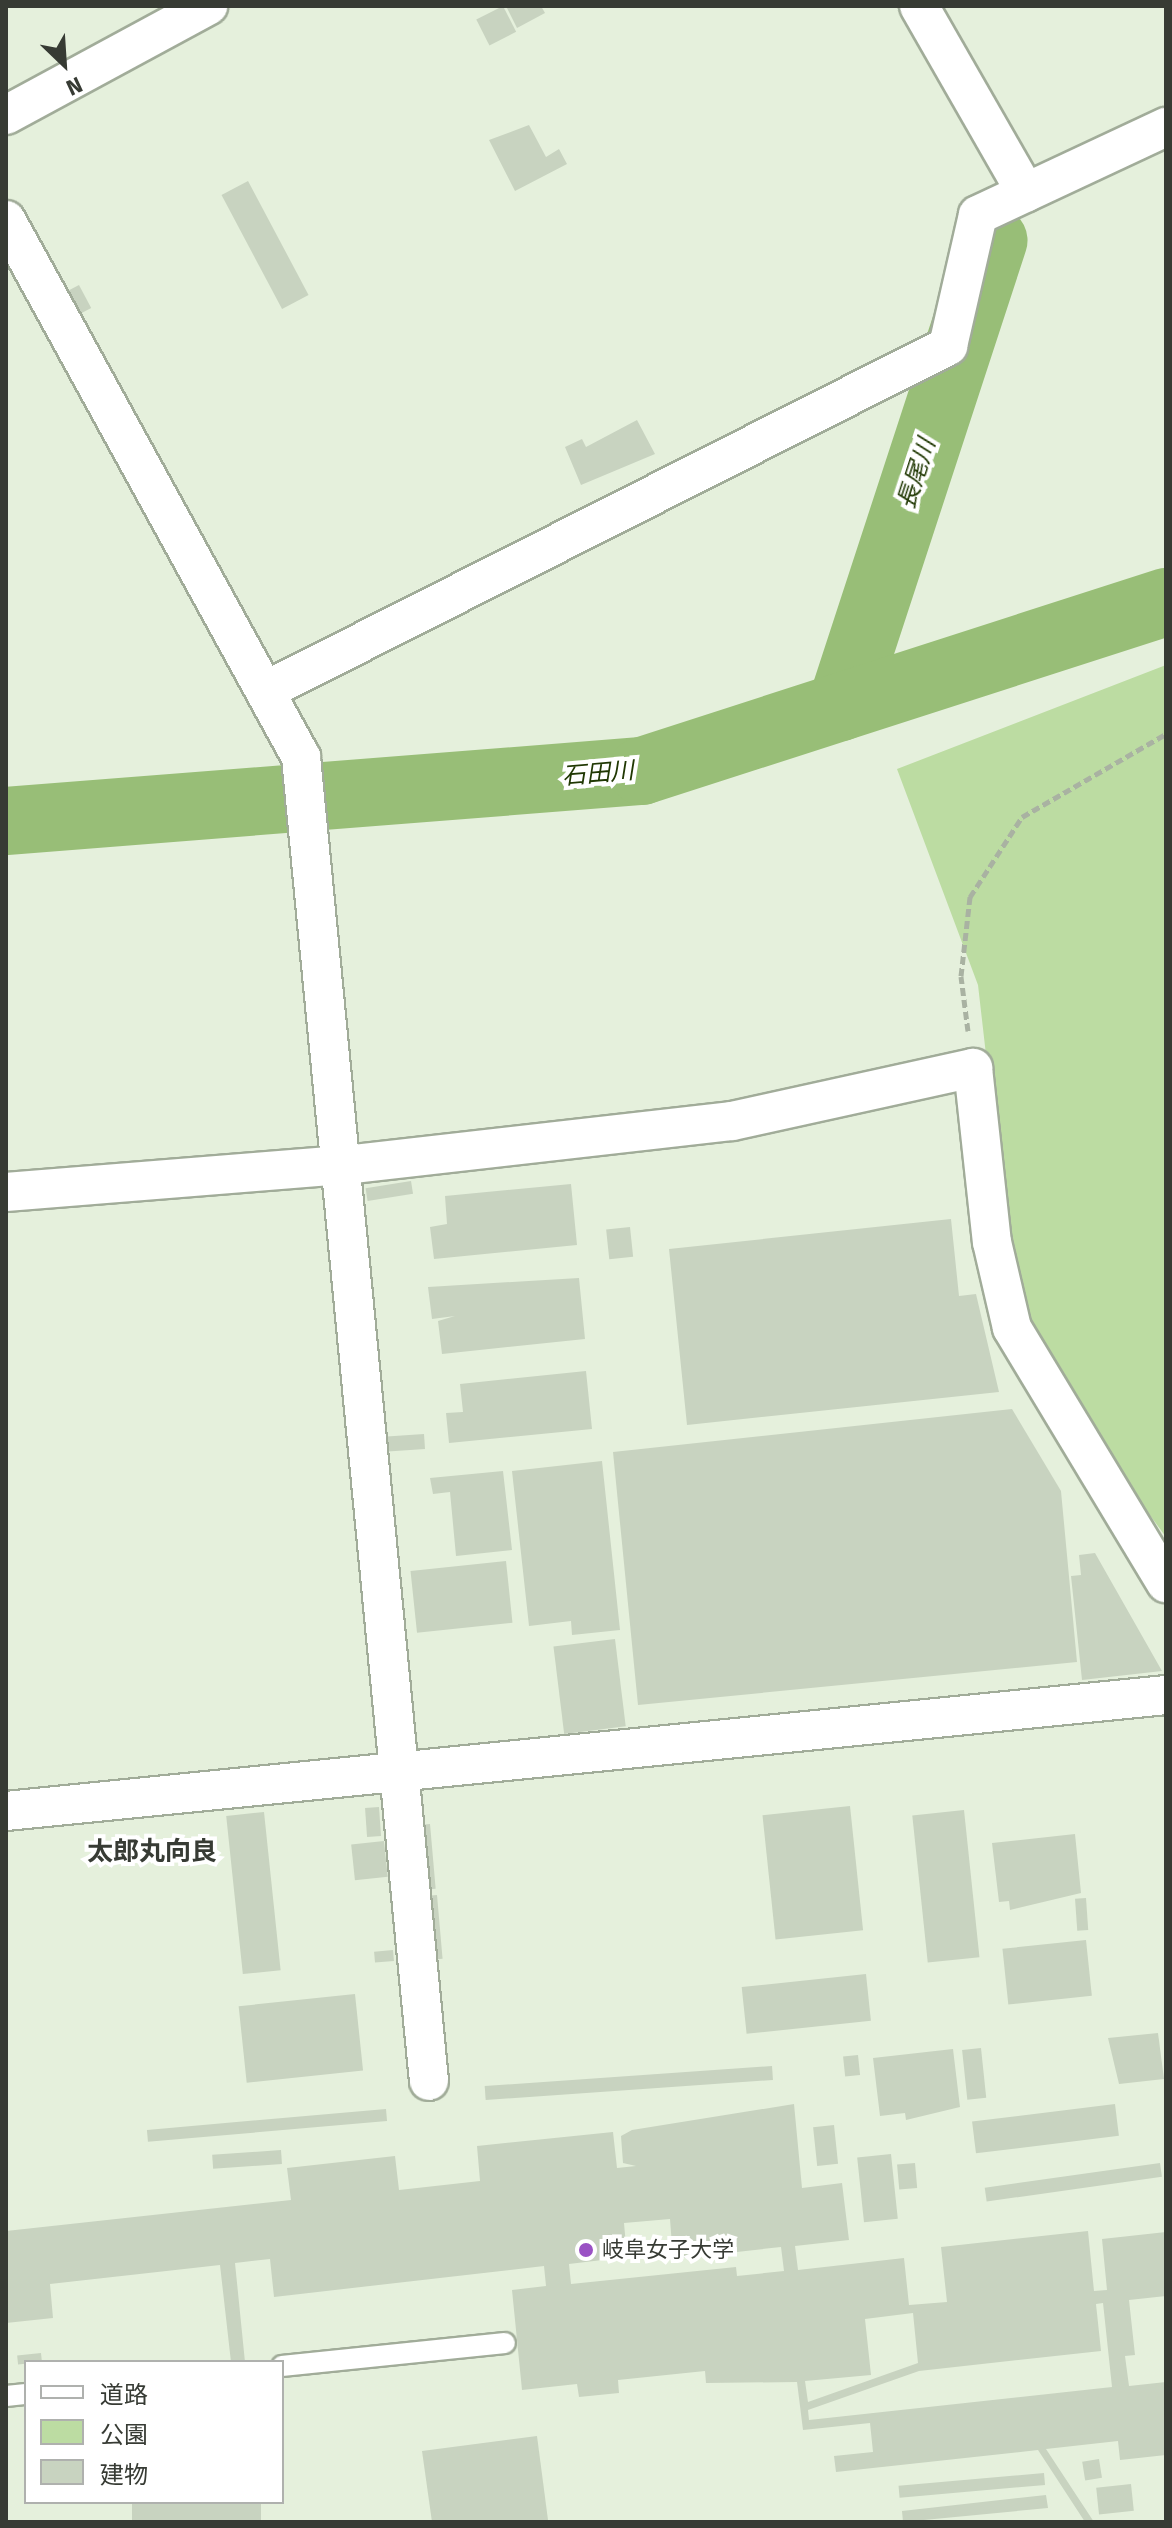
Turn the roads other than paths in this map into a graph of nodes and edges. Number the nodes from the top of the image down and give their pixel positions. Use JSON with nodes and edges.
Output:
{"nodes":[{"id":1,"x":208,"y":6,"type":"edge"},
{"id":2,"x":919,"y":6,"type":"edge"},
{"id":3,"x":6,"y":115,"type":"edge"},
{"id":4,"x":1166,"y":127,"type":"edge"},
{"id":5,"x":1026,"y":193,"type":"junction"},
{"id":6,"x":6,"y":220,"type":"edge"},
{"id":7,"x":269,"y":689,"type":"junction"},
{"id":8,"x":345,"y":1165,"type":"junction"},
{"id":9,"x":6,"y":1192,"type":"edge"},
{"id":10,"x":1166,"y":1583,"type":"edge"},
{"id":11,"x":1166,"y":1695,"type":"edge"},
{"id":12,"x":395,"y":1772,"type":"junction"},
{"id":13,"x":6,"y":1811,"type":"edge"},
{"id":14,"x":429,"y":2081,"type":"dead end"},
{"id":15,"x":505,"y":2343,"type":"dead end"},
{"id":16,"x":284,"y":2366,"type":"edge"}],
"edges":[{"from":1,"to":3,"type":"street"},
{"from":2,"to":5,"type":"street"},
{"from":4,"to":5,"type":"street"},
{"from":5,"to":7,"type":"street"},
{"from":6,"to":7,"type":"street"},
{"from":7,"to":8,"type":"street"},
{"from":8,"to":9,"type":"street"},
{"from":8,"to":10,"type":"street"},
{"from":8,"to":12,"type":"street"},
{"from":11,"to":12,"type":"street"},
{"from":12,"to":13,"type":"street"},
{"from":12,"to":14,"type":"street"},
{"from":15,"to":16,"type":"lane"}]}
